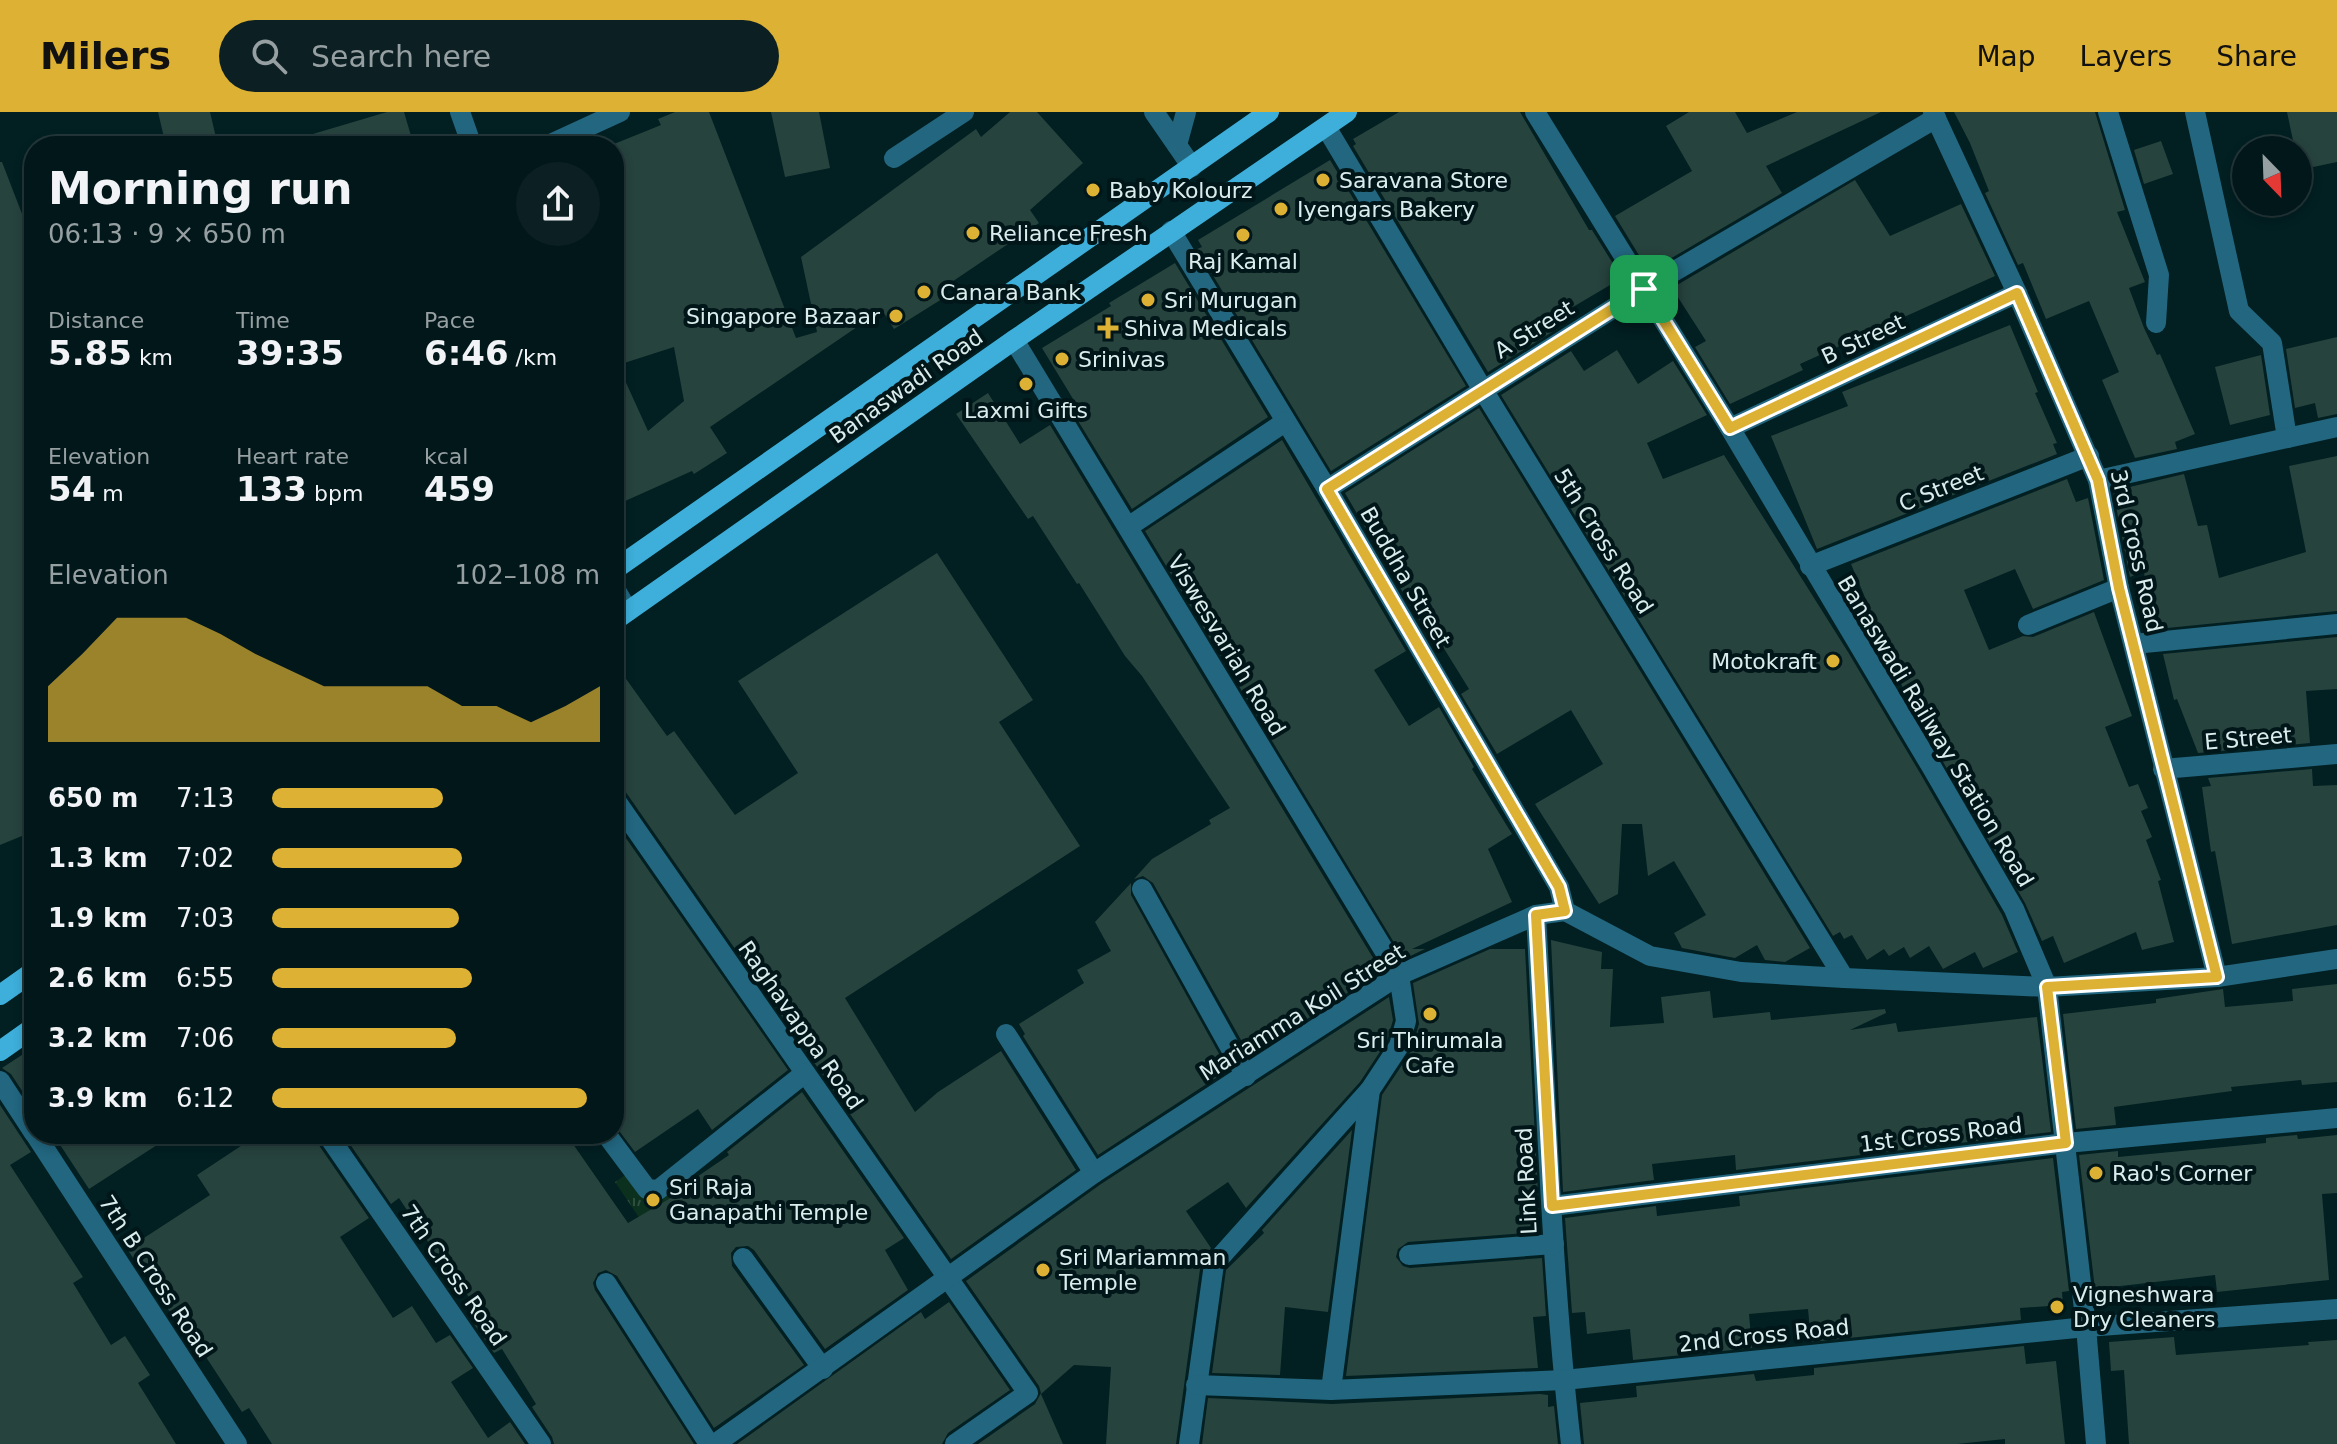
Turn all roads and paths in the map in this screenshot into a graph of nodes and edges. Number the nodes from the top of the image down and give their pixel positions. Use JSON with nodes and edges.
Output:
{"nodes":[{"id":1,"x":460,"y":112,"type":"edge"},
{"id":2,"x":620,"y":112,"type":"edge"},
{"id":3,"x":964,"y":112,"type":"edge"},
{"id":4,"x":1154,"y":112,"type":"edge"},
{"id":5,"x":1186,"y":112,"type":"edge"},
{"id":6,"x":1269,"y":112,"type":"edge"},
{"id":7,"x":1347,"y":112,"type":"edge"},
{"id":8,"x":1535,"y":112,"type":"edge"},
{"id":9,"x":2108,"y":112,"type":"edge"},
{"id":10,"x":2195,"y":112,"type":"edge"},
{"id":11,"x":1934,"y":115,"type":"edge"},
{"id":12,"x":1326,"y":127,"type":"junction"},
{"id":13,"x":468,"y":136,"type":"edge"},
{"id":14,"x":568,"y":136,"type":"edge"},
{"id":15,"x":1177,"y":145,"type":"junction"},
{"id":16,"x":894,"y":158,"type":"dead end"},
{"id":17,"x":1192,"y":167,"type":"junction"},
{"id":18,"x":1171,"y":231,"type":"junction"},
{"id":19,"x":1644,"y":289,"type":"junction"},
{"id":20,"x":2017,"y":293,"type":"junction"},
{"id":21,"x":2156,"y":323,"type":"dead end"},
{"id":22,"x":1014,"y":340,"type":"junction"},
{"id":23,"x":1483,"y":390,"type":"junction"},
{"id":24,"x":1285,"y":422,"type":"junction"},
{"id":25,"x":2337,"y":427,"type":"edge"},
{"id":26,"x":1730,"y":428,"type":"junction"},
{"id":27,"x":2287,"y":438,"type":"junction"},
{"id":28,"x":2089,"y":456,"type":"junction"},
{"id":29,"x":2098,"y":480,"type":"junction"},
{"id":30,"x":1327,"y":489,"type":"junction"},
{"id":31,"x":1128,"y":527,"type":"junction"},
{"id":32,"x":624,"y":563,"type":"edge"},
{"id":33,"x":1810,"y":566,"type":"junction"},
{"id":34,"x":2119,"y":588,"type":"junction"},
{"id":35,"x":624,"y":614,"type":"edge"},
{"id":36,"x":2337,"y":624,"type":"edge"},
{"id":37,"x":2028,"y":625,"type":"dead end"},
{"id":38,"x":2134,"y":644,"type":"junction"},
{"id":39,"x":2337,"y":754,"type":"edge"},
{"id":40,"x":2163,"y":769,"type":"junction"},
{"id":41,"x":624,"y":812,"type":"edge"},
{"id":42,"x":1142,"y":889,"type":"dead end"},
{"id":43,"x":1565,"y":911,"type":"junction"},
{"id":44,"x":1536,"y":915,"type":"junction"},
{"id":45,"x":2337,"y":959,"type":"edge"},
{"id":46,"x":1399,"y":975,"type":"junction"},
{"id":47,"x":2217,"y":977,"type":"junction"},
{"id":48,"x":24,"y":978,"type":"edge"},
{"id":49,"x":1844,"y":978,"type":"junction"},
{"id":50,"x":2047,"y":987,"type":"junction"},
{"id":51,"x":0,"y":995,"type":"edge"},
{"id":52,"x":24,"y":1034,"type":"edge"},
{"id":53,"x":1006,"y":1034,"type":"dead end"},
{"id":54,"x":0,"y":1051,"type":"edge"},
{"id":55,"x":805,"y":1073,"type":"junction"},
{"id":56,"x":1246,"y":1076,"type":"junction"},
{"id":57,"x":0,"y":1081,"type":"edge"},
{"id":58,"x":1370,"y":1090,"type":"junction"},
{"id":59,"x":24,"y":1118,"type":"edge"},
{"id":60,"x":2337,"y":1118,"type":"edge"},
{"id":61,"x":2066,"y":1143,"type":"junction"},
{"id":62,"x":41,"y":1144,"type":"edge"},
{"id":63,"x":334,"y":1144,"type":"edge"},
{"id":64,"x":613,"y":1144,"type":"edge"},
{"id":65,"x":1094,"y":1173,"type":"junction"},
{"id":66,"x":1552,"y":1206,"type":"junction"},
{"id":67,"x":1554,"y":1244,"type":"junction"},
{"id":68,"x":1409,"y":1255,"type":"dead end"},
{"id":69,"x":743,"y":1258,"type":"dead end"},
{"id":70,"x":948,"y":1280,"type":"junction"},
{"id":71,"x":606,"y":1283,"type":"dead end"},
{"id":72,"x":2337,"y":1309,"type":"edge"},
{"id":73,"x":2086,"y":1327,"type":"junction"},
{"id":74,"x":823,"y":1369,"type":"junction"},
{"id":75,"x":1564,"y":1380,"type":"junction"},
{"id":76,"x":1196,"y":1385,"type":"junction"},
{"id":77,"x":1331,"y":1390,"type":"junction"},
{"id":78,"x":237,"y":1444,"type":"edge"},
{"id":79,"x":541,"y":1444,"type":"edge"},
{"id":80,"x":709,"y":1444,"type":"edge"},
{"id":81,"x":715,"y":1444,"type":"edge"},
{"id":82,"x":955,"y":1444,"type":"edge"},
{"id":83,"x":1189,"y":1444,"type":"edge"},
{"id":84,"x":1571,"y":1444,"type":"edge"},
{"id":85,"x":2096,"y":1444,"type":"edge"}],
"edges":[{"from":1,"to":13,"type":"street"},
{"from":2,"to":14,"type":"street"},
{"from":3,"to":16,"type":"street"},
{"from":4,"to":15,"type":"street"},
{"from":5,"to":15,"type":"street"},
{"from":6,"to":17,"type":"main road","name":"Banaswadi Road"},
{"from":7,"to":12,"type":"main road","name":"Banaswadi Road"},
{"from":8,"to":19,"type":"street","name":"Banaswadi Railway Station Road"},
{"from":9,"to":21,"type":"street"},
{"from":10,"to":27,"type":"street"},
{"from":11,"to":19,"type":"street","name":"A Street"},
{"from":11,"to":20,"type":"street","name":"3rd Cross Road"},
{"from":12,"to":18,"type":"main road","name":"Banaswadi Road"},
{"from":12,"to":23,"type":"street","name":"5th Cross Road"},
{"from":15,"to":17,"type":"street"},
{"from":17,"to":32,"type":"main road","name":"Banaswadi Road"},
{"from":18,"to":22,"type":"main road","name":"Banaswadi Road"},
{"from":18,"to":24,"type":"street","name":"Buddha Street"},
{"from":19,"to":23,"type":"street","name":"A Street"},
{"from":19,"to":26,"type":"street","name":"Banaswadi Railway Station Road"},
{"from":20,"to":26,"type":"street","name":"B Street"},
{"from":20,"to":28,"type":"street","name":"3rd Cross Road"},
{"from":22,"to":31,"type":"street","name":"Viswesvariah Road"},
{"from":22,"to":35,"type":"main road","name":"Banaswadi Road"},
{"from":23,"to":30,"type":"street","name":"A Street"},
{"from":23,"to":49,"type":"street","name":"5th Cross Road"},
{"from":24,"to":30,"type":"street","name":"Buddha Street"},
{"from":24,"to":31,"type":"street"},
{"from":25,"to":27,"type":"street"},
{"from":26,"to":33,"type":"street","name":"Banaswadi Railway Station Road"},
{"from":27,"to":29,"type":"street"},
{"from":28,"to":29,"type":"street","name":"3rd Cross Road"},
{"from":28,"to":33,"type":"street","name":"C Street"},
{"from":29,"to":34,"type":"street","name":"3rd Cross Road"},
{"from":30,"to":43,"type":"street","name":"Buddha Street"},
{"from":31,"to":46,"type":"street","name":"Viswesvariah Road"},
{"from":33,"to":50,"type":"street","name":"Banaswadi Railway Station Road"},
{"from":34,"to":37,"type":"street"},
{"from":34,"to":38,"type":"street","name":"3rd Cross Road"},
{"from":36,"to":38,"type":"street"},
{"from":38,"to":40,"type":"street","name":"3rd Cross Road"},
{"from":39,"to":40,"type":"street","name":"E Street"},
{"from":40,"to":47,"type":"street","name":"3rd Cross Road"},
{"from":41,"to":55,"type":"street","name":"Raghavappa Road"},
{"from":42,"to":56,"type":"street"},
{"from":43,"to":44,"type":"street","name":"Mariamma Koil Street"},
{"from":43,"to":49,"type":"street"},
{"from":44,"to":46,"type":"street","name":"Mariamma Koil Street"},
{"from":44,"to":66,"type":"street","name":"Link Road"},
{"from":45,"to":47,"type":"street"},
{"from":46,"to":56,"type":"street","name":"Mariamma Koil Street"},
{"from":46,"to":58,"type":"street"},
{"from":47,"to":50,"type":"street"},
{"from":48,"to":51,"type":"main road"},
{"from":49,"to":50,"type":"street"},
{"from":50,"to":61,"type":"street","name":"Banaswadi Railway Station Road"},
{"from":52,"to":54,"type":"main road"},
{"from":53,"to":65,"type":"street"},
{"from":55,"to":64,"type":"street"},
{"from":55,"to":70,"type":"street","name":"Raghavappa Road"},
{"from":56,"to":65,"type":"street","name":"Mariamma Koil Street"},
{"from":57,"to":59,"type":"street","name":"7th B Cross Road"},
{"from":58,"to":76,"type":"street"},
{"from":58,"to":77,"type":"street"},
{"from":60,"to":61,"type":"street","name":"1st Cross Road"},
{"from":61,"to":66,"type":"street","name":"1st Cross Road"},
{"from":61,"to":73,"type":"street","name":"Banaswadi Railway Station Road"},
{"from":62,"to":78,"type":"street","name":"7th B Cross Road"},
{"from":63,"to":79,"type":"street","name":"7th Cross Road"},
{"from":65,"to":70,"type":"street","name":"Mariamma Koil Street"},
{"from":66,"to":67,"type":"street","name":"Link Road"},
{"from":67,"to":68,"type":"street"},
{"from":67,"to":75,"type":"street","name":"Link Road"},
{"from":69,"to":74,"type":"street"},
{"from":70,"to":74,"type":"street","name":"Mariamma Koil Street"},
{"from":70,"to":82,"type":"street"},
{"from":71,"to":80,"type":"street"},
{"from":72,"to":73,"type":"street","name":"2nd Cross Road"},
{"from":73,"to":75,"type":"street","name":"2nd Cross Road"},
{"from":73,"to":85,"type":"street","name":"Banaswadi Railway Station Road"},
{"from":74,"to":81,"type":"street","name":"Mariamma Koil Street"},
{"from":75,"to":77,"type":"street","name":"2nd Cross Road"},
{"from":75,"to":84,"type":"street","name":"Link Road"},
{"from":76,"to":77,"type":"street","name":"2nd Cross Road"},
{"from":76,"to":83,"type":"street"}]}
